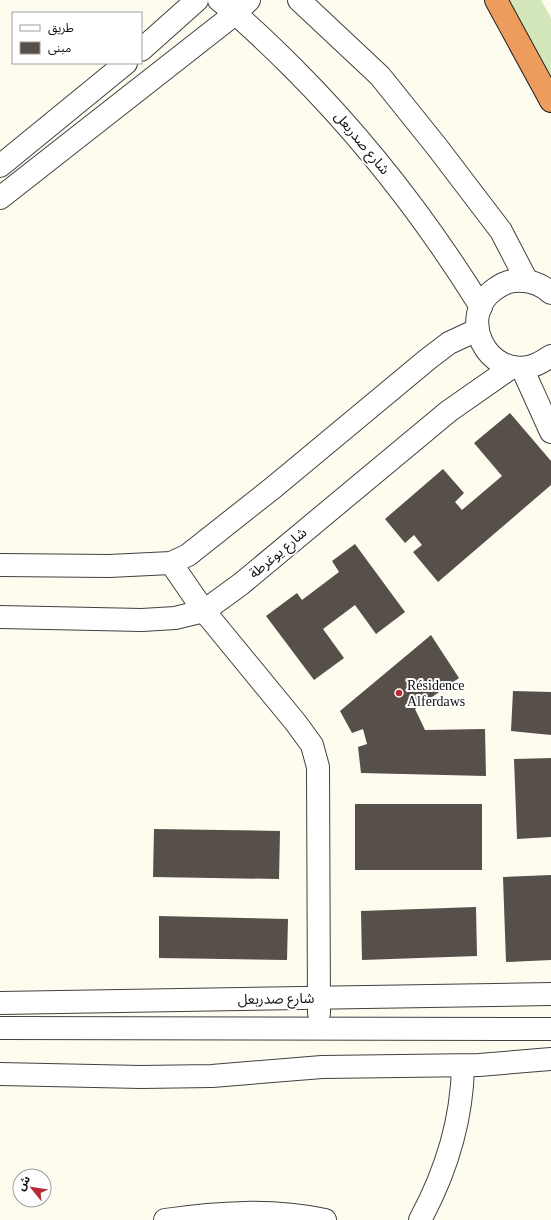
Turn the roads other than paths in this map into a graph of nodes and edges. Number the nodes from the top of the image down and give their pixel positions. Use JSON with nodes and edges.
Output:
{"nodes":[{"id":1,"x":196,"y":0,"type":"edge"},
{"id":2,"x":299,"y":0,"type":"edge"},
{"id":3,"x":496,"y":0,"type":"edge"},
{"id":4,"x":234,"y":4,"type":"edge"},
{"id":5,"x":142,"y":49,"type":"edge"},
{"id":6,"x":125,"y":64,"type":"edge"},
{"id":7,"x":551,"y":101,"type":"edge"},
{"id":8,"x":0,"y":166,"type":"edge"},
{"id":9,"x":0,"y":198,"type":"edge"},
{"id":10,"x":527,"y":281,"type":"junction"},
{"id":11,"x":551,"y":293,"type":"edge"},
{"id":12,"x":481,"y":307,"type":"junction"},
{"id":13,"x":477,"y":330,"type":"junction"},
{"id":14,"x":551,"y":356,"type":"edge"},
{"id":15,"x":517,"y":368,"type":"junction"},
{"id":16,"x":551,"y":432,"type":"edge"},
{"id":17,"x":170,"y":563,"type":"junction"},
{"id":18,"x":0,"y":565,"type":"edge"},
{"id":19,"x":204,"y":612,"type":"junction"},
{"id":20,"x":0,"y":617,"type":"edge"},
{"id":21,"x":551,"y":994,"type":"edge"},
{"id":22,"x":319,"y":998,"type":"junction"},
{"id":23,"x":0,"y":1003,"type":"edge"},
{"id":24,"x":0,"y":1028,"type":"edge"},
{"id":25,"x":319,"y":1028,"type":"junction"},
{"id":26,"x":551,"y":1029,"type":"edge"},
{"id":27,"x":551,"y":1059,"type":"edge"},
{"id":28,"x":463,"y":1066,"type":"junction"},
{"id":29,"x":0,"y":1074,"type":"edge"},
{"id":30,"x":165,"y":1220,"type":"edge"},
{"id":31,"x":325,"y":1220,"type":"edge"},
{"id":32,"x":420,"y":1220,"type":"edge"}],
"edges":[{"from":1,"to":5,"type":"street"},
{"from":2,"to":10,"type":"street"},
{"from":3,"to":7,"type":"highway"},
{"from":4,"to":9,"type":"street"},
{"from":4,"to":12,"type":"street","name":"شارع صدربعل"},
{"from":6,"to":8,"type":"street"},
{"from":10,"to":11,"type":"street"},
{"from":10,"to":12,"type":"street"},
{"from":12,"to":13,"type":"street"},
{"from":13,"to":15,"type":"street"},
{"from":13,"to":17,"type":"street"},
{"from":14,"to":15,"type":"street","name":"شارع يوغرطة"},
{"from":15,"to":16,"type":"street"},
{"from":15,"to":19,"type":"street","name":"شارع يوغرطة"},
{"from":17,"to":18,"type":"street"},
{"from":17,"to":19,"type":"street"},
{"from":19,"to":20,"type":"street","name":"شارع يوغرطة"},
{"from":19,"to":22,"type":"street"},
{"from":21,"to":22,"type":"street","name":"شارع صدربعل"},
{"from":22,"to":23,"type":"street","name":"شارع صدربعل"},
{"from":22,"to":25,"type":"street"},
{"from":24,"to":25,"type":"street","name":"شارع صدربعل"},
{"from":25,"to":26,"type":"street","name":"شارع صدربعل"},
{"from":27,"to":28,"type":"street"},
{"from":28,"to":29,"type":"street"},
{"from":28,"to":32,"type":"street"},
{"from":30,"to":31,"type":"street"}]}
